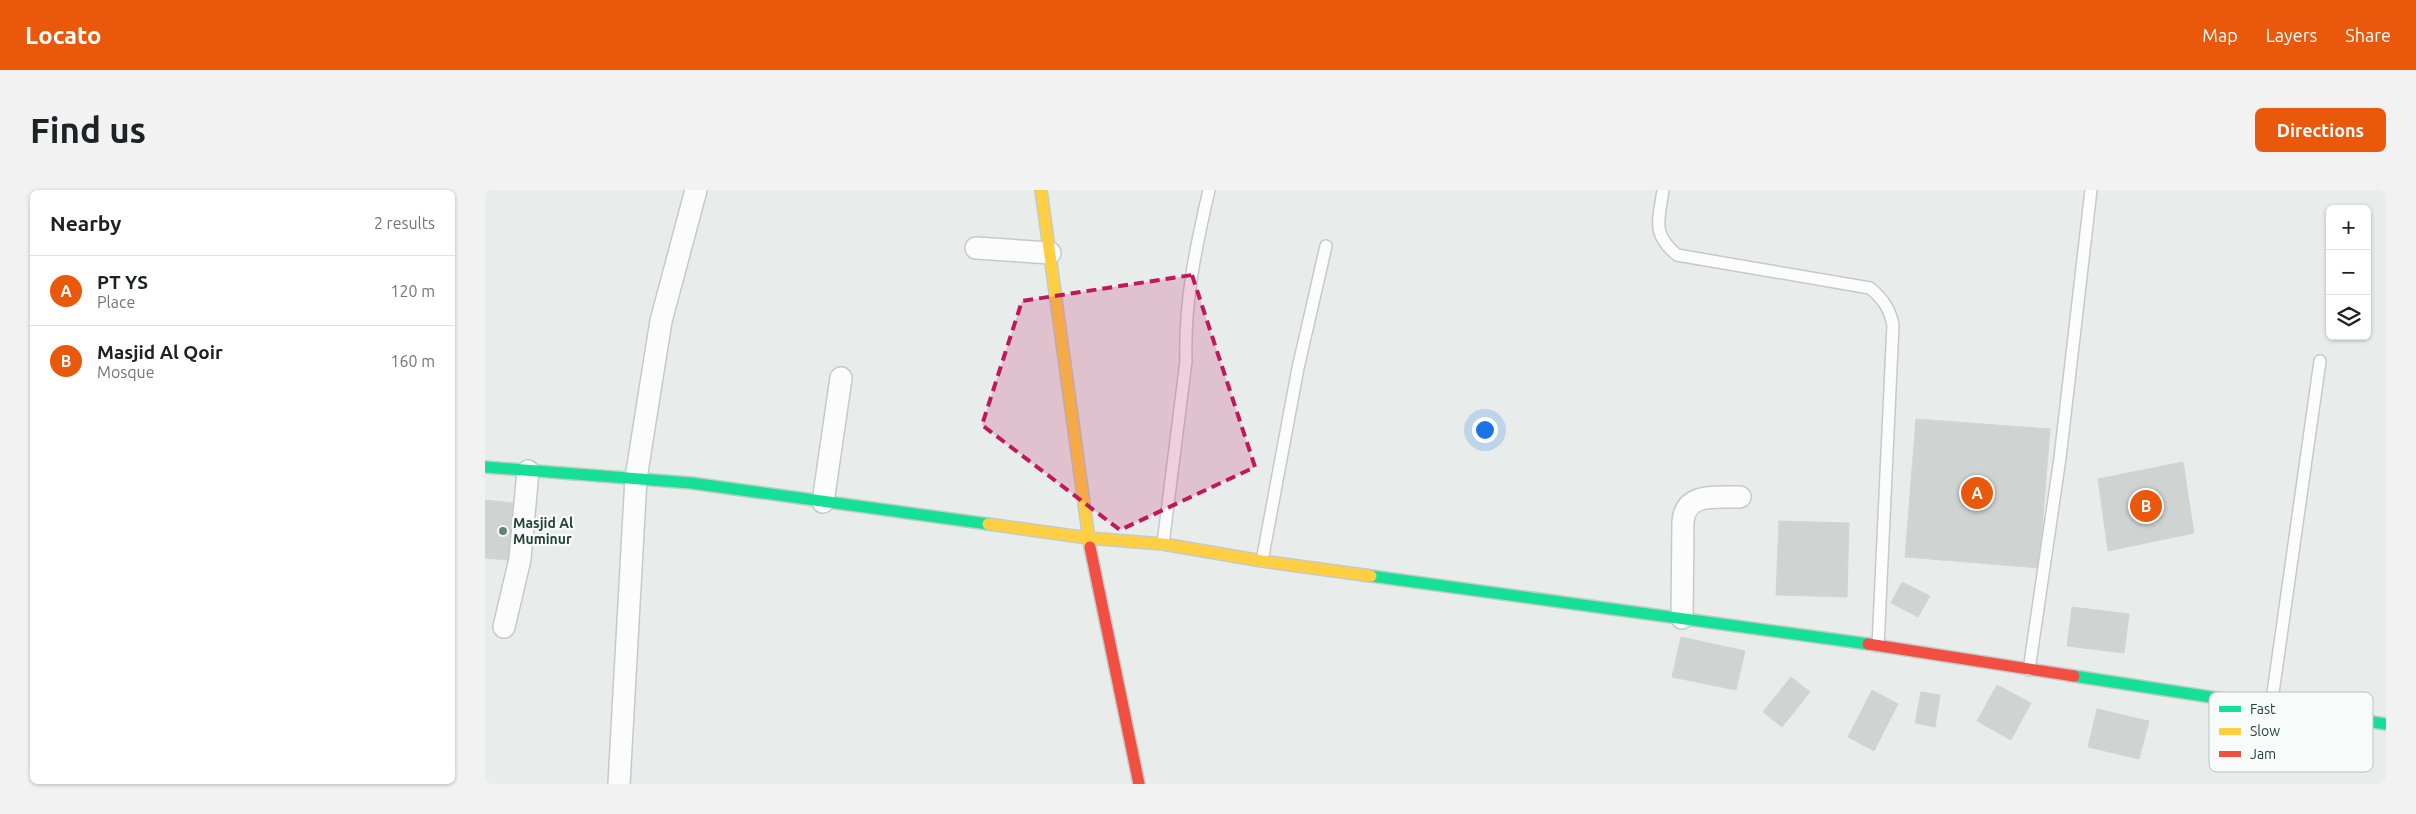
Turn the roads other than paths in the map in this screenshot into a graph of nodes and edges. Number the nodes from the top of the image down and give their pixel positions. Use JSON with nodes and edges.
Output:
{"nodes":[{"id":1,"x":696,"y":190,"type":"edge"},
{"id":2,"x":1041,"y":190,"type":"edge"},
{"id":3,"x":1209,"y":190,"type":"edge"},
{"id":4,"x":1663,"y":190,"type":"edge"},
{"id":5,"x":2091,"y":190,"type":"edge"},
{"id":6,"x":1326,"y":246,"type":"dead end"},
{"id":7,"x":976,"y":248,"type":"dead end"},
{"id":8,"x":1050,"y":253,"type":"junction"},
{"id":9,"x":2320,"y":361,"type":"dead end"},
{"id":10,"x":841,"y":378,"type":"dead end"},
{"id":11,"x":485,"y":467,"type":"edge"},
{"id":12,"x":527,"y":471,"type":"junction"},
{"id":13,"x":636,"y":478,"type":"junction"},
{"id":14,"x":1740,"y":498,"type":"dead end"},
{"id":15,"x":823,"y":502,"type":"junction"},
{"id":16,"x":1088,"y":538,"type":"junction"},
{"id":17,"x":1163,"y":544,"type":"junction"},
{"id":18,"x":1262,"y":560,"type":"junction"},
{"id":19,"x":1682,"y":618,"type":"junction"},
{"id":20,"x":504,"y":627,"type":"dead end"},
{"id":21,"x":1878,"y":646,"type":"junction"},
{"id":22,"x":2029,"y":670,"type":"junction"},
{"id":23,"x":2273,"y":692,"type":"edge"},
{"id":24,"x":2209,"y":698,"type":"edge"},
{"id":25,"x":2373,"y":722,"type":"edge"},
{"id":26,"x":2386,"y":724,"type":"edge"},
{"id":27,"x":619,"y":784,"type":"edge"},
{"id":28,"x":1139,"y":784,"type":"edge"}],
"edges":[{"from":1,"to":13,"type":"street"},
{"from":2,"to":8,"type":"street"},
{"from":3,"to":17,"type":"lane"},
{"from":4,"to":21,"type":"lane"},
{"from":5,"to":22,"type":"lane"},
{"from":6,"to":18,"type":"lane"},
{"from":7,"to":8,"type":"street"},
{"from":8,"to":16,"type":"street"},
{"from":9,"to":23,"type":"lane"},
{"from":10,"to":15,"type":"street"},
{"from":11,"to":12,"type":"street"},
{"from":12,"to":13,"type":"street"},
{"from":12,"to":20,"type":"street"},
{"from":13,"to":15,"type":"street"},
{"from":13,"to":27,"type":"street"},
{"from":14,"to":19,"type":"street"},
{"from":15,"to":16,"type":"street"},
{"from":16,"to":17,"type":"street"},
{"from":16,"to":28,"type":"street"},
{"from":17,"to":18,"type":"street"},
{"from":18,"to":19,"type":"street"},
{"from":19,"to":21,"type":"street"},
{"from":21,"to":22,"type":"street"},
{"from":22,"to":24,"type":"street"},
{"from":25,"to":26,"type":"street"}]}
